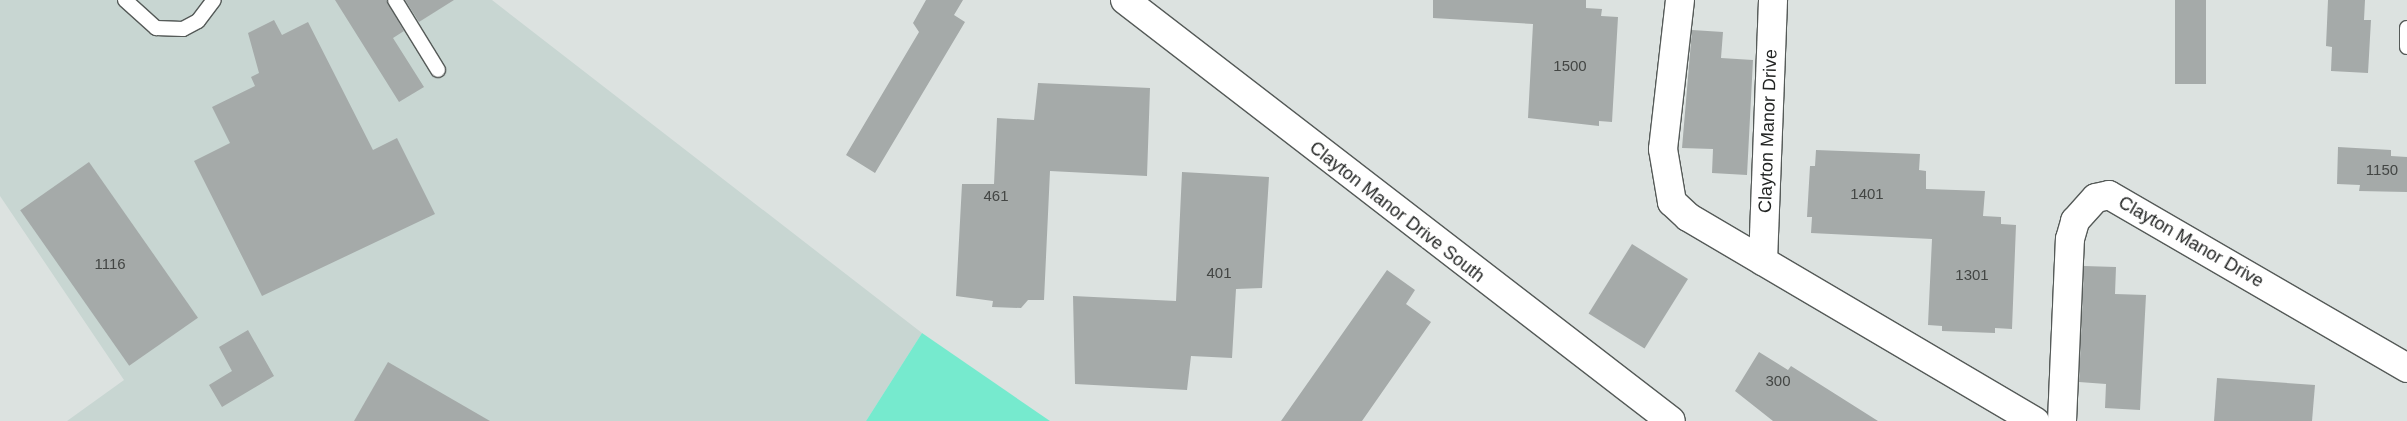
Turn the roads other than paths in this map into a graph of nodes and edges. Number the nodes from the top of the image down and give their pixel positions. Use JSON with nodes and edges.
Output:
{"nodes":[{"id":1,"x":125,"y":0,"type":"edge"},
{"id":2,"x":214,"y":0,"type":"edge"},
{"id":3,"x":395,"y":0,"type":"edge"},
{"id":4,"x":1125,"y":0,"type":"edge"},
{"id":5,"x":1680,"y":0,"type":"edge"},
{"id":6,"x":1773,"y":0,"type":"edge"},
{"id":7,"x":2407,"y":28,"type":"edge"},
{"id":8,"x":2407,"y":48,"type":"edge"},
{"id":9,"x":438,"y":70,"type":"dead end"},
{"id":10,"x":1763,"y":261,"type":"junction"},
{"id":11,"x":2407,"y":368,"type":"edge"},
{"id":12,"x":1671,"y":421,"type":"edge"},
{"id":13,"x":2035,"y":421,"type":"edge"},
{"id":14,"x":2062,"y":421,"type":"edge"}],
"edges":[{"from":1,"to":2,"type":"lane"},
{"from":3,"to":9,"type":"lane"},
{"from":4,"to":12,"type":"street","name":"Clayton Manor Drive South"},
{"from":5,"to":10,"type":"street"},
{"from":6,"to":10,"type":"street","name":"Clayton Manor Drive"},
{"from":7,"to":8,"type":"lane"},
{"from":10,"to":13,"type":"street"},
{"from":11,"to":14,"type":"street","name":"Clayton Manor Drive"}]}
